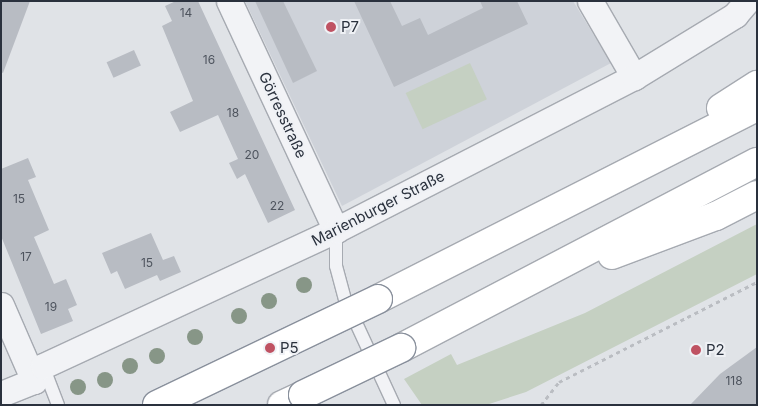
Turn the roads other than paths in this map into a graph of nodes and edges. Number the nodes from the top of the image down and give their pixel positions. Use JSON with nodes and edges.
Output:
{"nodes":[{"id":1,"x":229,"y":1,"type":"edge"},
{"id":2,"x":590,"y":1,"type":"edge"},
{"id":3,"x":747,"y":1,"type":"edge"},
{"id":4,"x":634,"y":77,"type":"junction"},
{"id":5,"x":757,"y":85,"type":"edge"},
{"id":6,"x":757,"y":107,"type":"edge"},
{"id":7,"x":757,"y":162,"type":"edge"},
{"id":8,"x":595,"y":191,"type":"junction"},
{"id":9,"x":757,"y":195,"type":"edge"},
{"id":10,"x":336,"y":230,"type":"junction"},
{"id":11,"x":505,"y":296,"type":"junction"},
{"id":12,"x":1,"y":305,"type":"edge"},
{"id":13,"x":38,"y":374,"type":"junction"},
{"id":14,"x":1,"y":394,"type":"edge"},
{"id":15,"x":58,"y":405,"type":"edge"},
{"id":16,"x":157,"y":405,"type":"edge"},
{"id":17,"x":282,"y":405,"type":"edge"},
{"id":18,"x":394,"y":405,"type":"edge"}],
"edges":[{"from":1,"to":10,"type":"street","name":"Görresstraße"},
{"from":2,"to":4,"type":"street"},
{"from":3,"to":4,"type":"street","name":"Marienburger Straße"},
{"from":4,"to":10,"type":"street","name":"Marienburger Straße"},
{"from":5,"to":8,"type":"highway"},
{"from":6,"to":8,"type":"highway"},
{"from":7,"to":11,"type":"highway"},
{"from":8,"to":16,"type":"highway","bridge":true},
{"from":9,"to":11,"type":"highway"},
{"from":10,"to":13,"type":"street","name":"Marienburger Straße"},
{"from":10,"to":18,"type":"lane"},
{"from":11,"to":17,"type":"highway","bridge":true},
{"from":12,"to":13,"type":"street"},
{"from":13,"to":14,"type":"street","name":"Marienburger Straße"},
{"from":13,"to":15,"type":"lane"}]}
